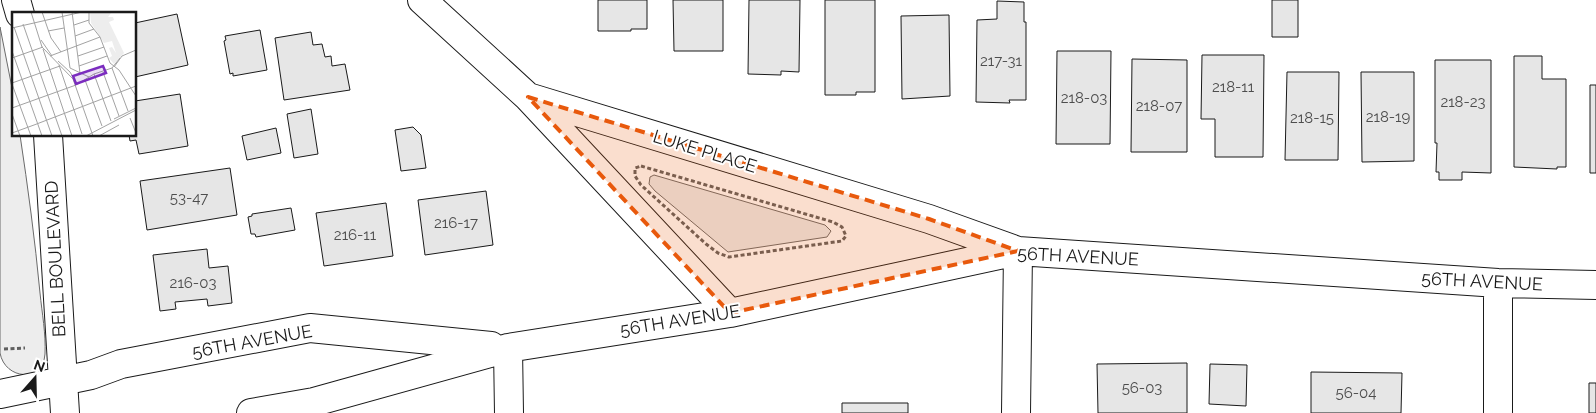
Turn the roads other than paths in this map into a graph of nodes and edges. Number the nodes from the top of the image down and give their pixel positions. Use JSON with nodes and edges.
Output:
{"nodes":[{"id":1,"x":422,"y":0,"type":"edge"},
{"id":2,"x":528,"y":97,"type":"junction"},
{"id":3,"x":48,"y":136,"type":"edge"},
{"id":4,"x":1018,"y":251,"type":"junction"},
{"id":5,"x":1498,"y":283,"type":"junction"},
{"id":6,"x":1596,"y":285,"type":"edge"},
{"id":7,"x":730,"y":313,"type":"junction"},
{"id":8,"x":508,"y":348,"type":"junction"},
{"id":9,"x":63,"y":381,"type":"junction"},
{"id":10,"x":0,"y":394,"type":"edge"},
{"id":11,"x":65,"y":413,"type":"edge"},
{"id":12,"x":251,"y":413,"type":"edge"},
{"id":13,"x":509,"y":413,"type":"edge"},
{"id":14,"x":1016,"y":413,"type":"edge"},
{"id":15,"x":1498,"y":413,"type":"edge"}],
"edges":[{"from":1,"to":2,"type":"street","name":"LUKE PLACE"},
{"from":2,"to":4,"type":"street","name":"LUKE PLACE"},
{"from":2,"to":7,"type":"street"},
{"from":3,"to":9,"type":"street","name":"BELL BOULEVARD"},
{"from":4,"to":5,"type":"street","name":"56TH AVENUE"},
{"from":4,"to":7,"type":"street","name":"56TH AVENUE"},
{"from":4,"to":14,"type":"street"},
{"from":5,"to":6,"type":"street","name":"56TH AVENUE"},
{"from":5,"to":15,"type":"street"},
{"from":7,"to":8,"type":"street","name":"56TH AVENUE"},
{"from":8,"to":9,"type":"street","name":"56TH AVENUE"},
{"from":8,"to":12,"type":"street","name":"56TH AVENUE"},
{"from":8,"to":13,"type":"street"},
{"from":9,"to":10,"type":"street","name":"56TH AVENUE"},
{"from":9,"to":11,"type":"street","name":"BELL BOULEVARD"}]}
